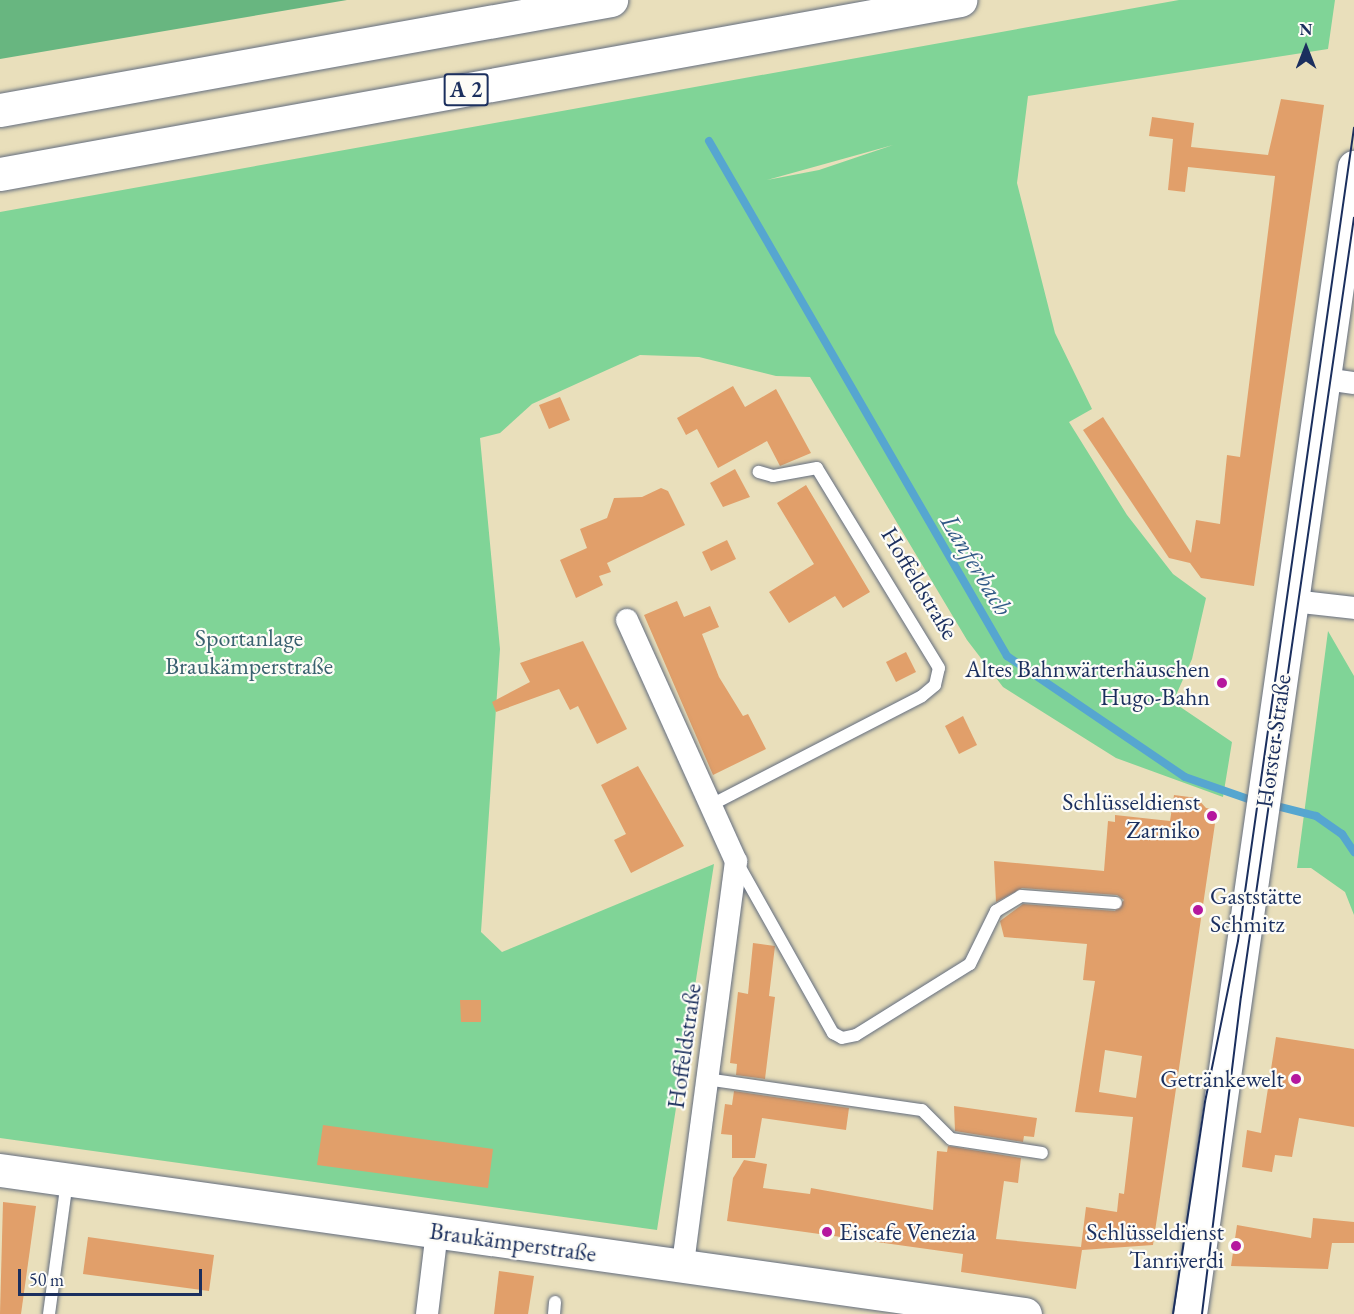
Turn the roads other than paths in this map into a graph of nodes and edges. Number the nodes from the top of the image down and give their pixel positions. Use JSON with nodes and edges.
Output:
{"nodes":[{"id":1,"x":611,"y":0,"type":"edge"},
{"id":2,"x":946,"y":2,"type":"edge"},
{"id":3,"x":0,"y":110,"type":"edge"},
{"id":4,"x":1354,"y":167,"type":"edge"},
{"id":5,"x":0,"y":174,"type":"edge"},
{"id":6,"x":1339,"y":381,"type":"edge"},
{"id":7,"x":759,"y":471,"type":"dead end"},
{"id":8,"x":1293,"y":601,"type":"junction"},
{"id":9,"x":1354,"y":608,"type":"edge"},
{"id":10,"x":627,"y":620,"type":"dead end"},
{"id":11,"x":711,"y":805,"type":"junction"},
{"id":12,"x":736,"y":861,"type":"junction"},
{"id":13,"x":1116,"y":903,"type":"dead end"},
{"id":14,"x":706,"y":1079,"type":"junction"},
{"id":15,"x":1042,"y":1153,"type":"dead end"},
{"id":16,"x":0,"y":1170,"type":"edge"},
{"id":17,"x":67,"y":1180,"type":"junction"},
{"id":18,"x":437,"y":1231,"type":"junction"},
{"id":19,"x":683,"y":1264,"type":"junction"},
{"id":20,"x":49,"y":1314,"type":"edge"},
{"id":21,"x":427,"y":1314,"type":"edge"},
{"id":22,"x":1025,"y":1314,"type":"edge"},
{"id":23,"x":1190,"y":1314,"type":"edge"}],
"edges":[{"from":1,"to":3,"type":"main road"},
{"from":2,"to":5,"type":"main road","number":"A 2"},
{"from":4,"to":6,"type":"main road","name":"Horster Straße"},
{"from":6,"to":8,"type":"main road","name":"Horster Straße"},
{"from":7,"to":11,"type":"lane","name":"Hoffeldstraße"},
{"from":8,"to":9,"type":"street"},
{"from":8,"to":23,"type":"main road","name":"Horster Straße"},
{"from":10,"to":11,"type":"street"},
{"from":11,"to":12,"type":"street"},
{"from":12,"to":13,"type":"lane"},
{"from":12,"to":14,"type":"street","name":"Hoffeldstraße"},
{"from":14,"to":15,"type":"lane"},
{"from":14,"to":19,"type":"street","name":"Hoffeldstraße"},
{"from":16,"to":17,"type":"main road","name":"Braukämperstraße"},
{"from":17,"to":18,"type":"main road","name":"Braukämperstraße"},
{"from":17,"to":20,"type":"lane"},
{"from":18,"to":19,"type":"main road","name":"Braukämperstraße"},
{"from":18,"to":21,"type":"street"},
{"from":19,"to":22,"type":"main road","name":"Braukämperstraße"}]}
